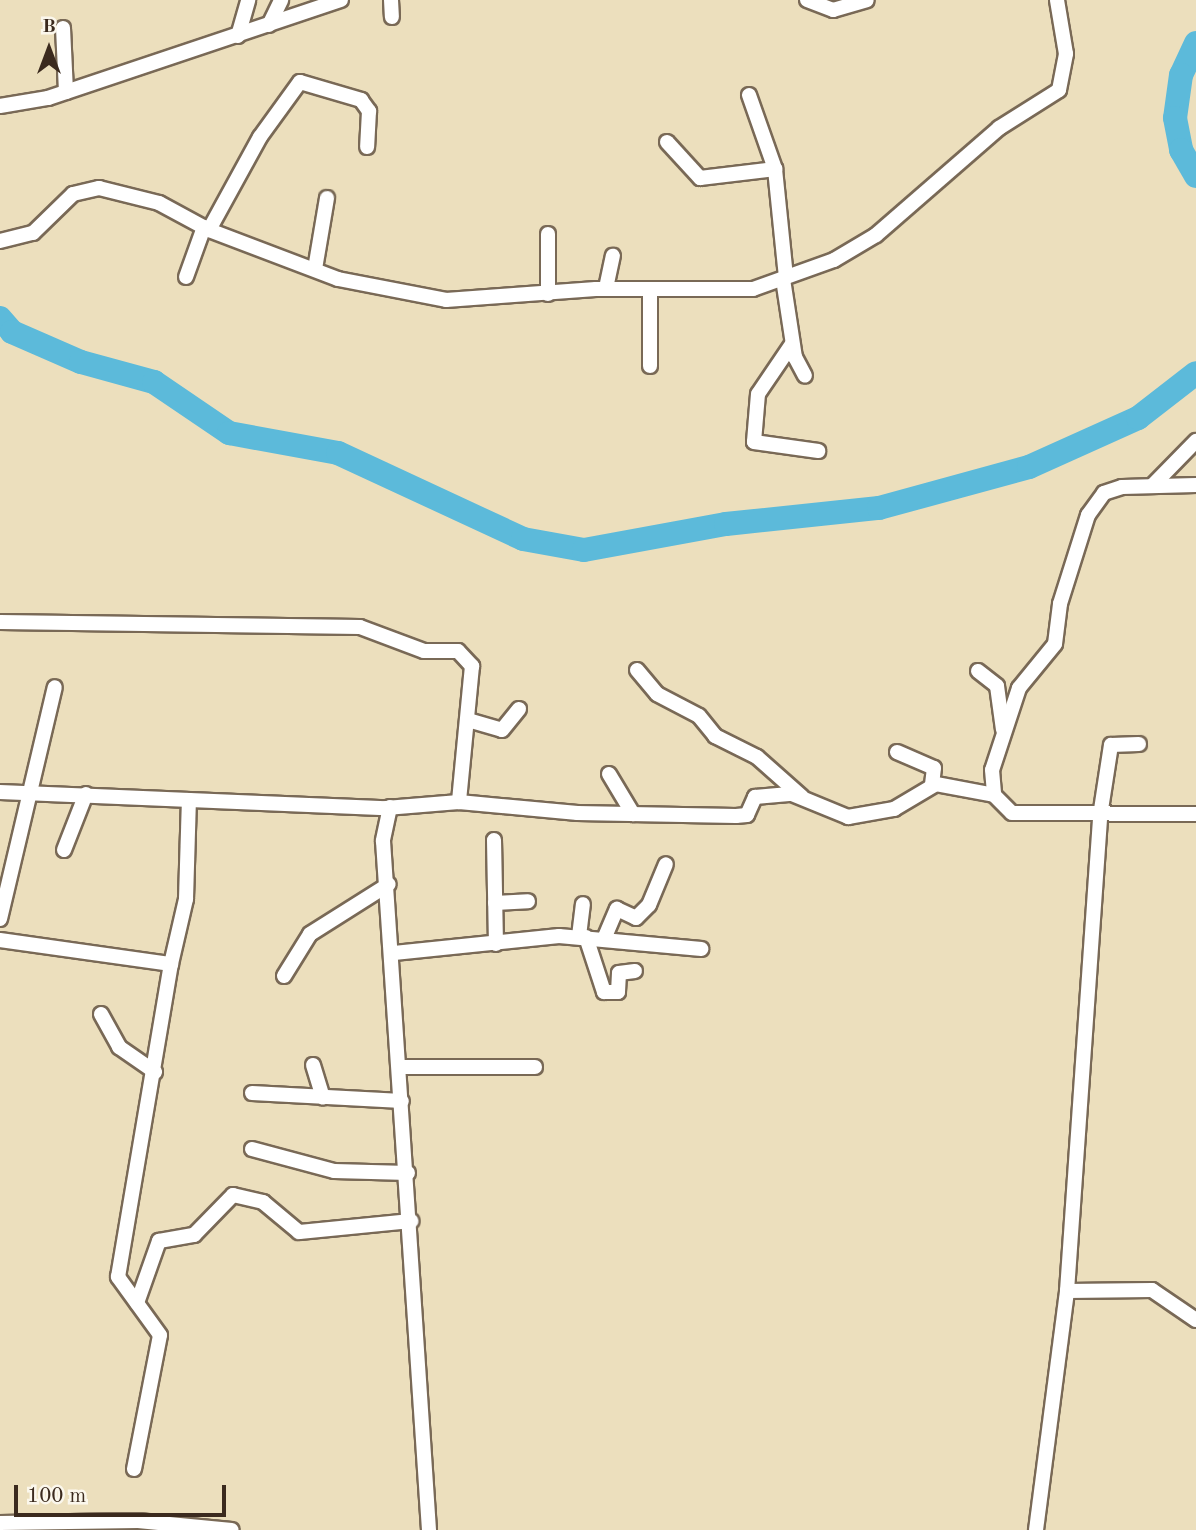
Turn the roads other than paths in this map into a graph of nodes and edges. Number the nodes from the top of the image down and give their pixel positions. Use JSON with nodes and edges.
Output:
{"nodes":[{"id":1,"x":248,"y":0,"type":"edge"},
{"id":2,"x":281,"y":0,"type":"edge"},
{"id":3,"x":341,"y":0,"type":"edge"},
{"id":4,"x":391,"y":0,"type":"edge"},
{"id":5,"x":807,"y":0,"type":"edge"},
{"id":6,"x":867,"y":0,"type":"edge"},
{"id":7,"x":1057,"y":0,"type":"edge"},
{"id":8,"x":392,"y":17,"type":"dead end"},
{"id":9,"x":269,"y":25,"type":"junction"},
{"id":10,"x":63,"y":28,"type":"dead end"},
{"id":11,"x":238,"y":36,"type":"junction"},
{"id":12,"x":66,"y":92,"type":"junction"},
{"id":13,"x":749,"y":95,"type":"dead end"},
{"id":14,"x":0,"y":106,"type":"edge"},
{"id":15,"x":667,"y":142,"type":"dead end"},
{"id":16,"x":367,"y":146,"type":"dead end"},
{"id":17,"x":775,"y":169,"type":"junction"},
{"id":18,"x":327,"y":198,"type":"dead end"},
{"id":19,"x":206,"y":229,"type":"junction"},
{"id":20,"x":548,"y":234,"type":"dead end"},
{"id":21,"x":0,"y":241,"type":"edge"},
{"id":22,"x":613,"y":256,"type":"dead end"},
{"id":23,"x":315,"y":268,"type":"junction"},
{"id":24,"x":186,"y":277,"type":"dead end"},
{"id":25,"x":785,"y":278,"type":"junction"},
{"id":26,"x":606,"y":288,"type":"junction"},
{"id":27,"x":650,"y":291,"type":"junction"},
{"id":28,"x":548,"y":294,"type":"junction"},
{"id":29,"x":792,"y":344,"type":"junction"},
{"id":30,"x":650,"y":366,"type":"dead end"},
{"id":31,"x":805,"y":376,"type":"dead end"},
{"id":32,"x":1196,"y":440,"type":"edge"},
{"id":33,"x":818,"y":451,"type":"dead end"},
{"id":34,"x":1153,"y":485,"type":"junction"},
{"id":35,"x":1196,"y":485,"type":"edge"},
{"id":36,"x":0,"y":622,"type":"edge"},
{"id":37,"x":637,"y":670,"type":"dead end"},
{"id":38,"x":978,"y":671,"type":"dead end"},
{"id":39,"x":55,"y":687,"type":"dead end"},
{"id":40,"x":519,"y":709,"type":"dead end"},
{"id":41,"x":468,"y":720,"type":"junction"},
{"id":42,"x":1003,"y":731,"type":"junction"},
{"id":43,"x":1139,"y":744,"type":"dead end"},
{"id":44,"x":897,"y":752,"type":"dead end"},
{"id":45,"x":608,"y":774,"type":"dead end"},
{"id":46,"x":932,"y":784,"type":"junction"},
{"id":47,"x":0,"y":792,"type":"edge"},
{"id":48,"x":32,"y":792,"type":"junction"},
{"id":49,"x":86,"y":794,"type":"junction"},
{"id":50,"x":994,"y":795,"type":"junction"},
{"id":51,"x":802,"y":797,"type":"junction"},
{"id":52,"x":190,"y":800,"type":"junction"},
{"id":53,"x":459,"y":802,"type":"junction"},
{"id":54,"x":390,"y":807,"type":"junction"},
{"id":55,"x":633,"y":814,"type":"junction"},
{"id":56,"x":1196,"y":814,"type":"edge"},
{"id":57,"x":1100,"y":816,"type":"junction"},
{"id":58,"x":494,"y":840,"type":"dead end"},
{"id":59,"x":64,"y":850,"type":"dead end"},
{"id":60,"x":666,"y":864,"type":"dead end"},
{"id":61,"x":389,"y":884,"type":"junction"},
{"id":62,"x":528,"y":901,"type":"dead end"},
{"id":63,"x":495,"y":903,"type":"junction"},
{"id":64,"x":583,"y":904,"type":"dead end"},
{"id":65,"x":0,"y":919,"type":"edge"},
{"id":66,"x":582,"y":937,"type":"junction"},
{"id":67,"x":604,"y":939,"type":"junction"},
{"id":68,"x":0,"y":940,"type":"edge"},
{"id":69,"x":496,"y":944,"type":"junction"},
{"id":70,"x":701,"y":949,"type":"dead end"},
{"id":71,"x":394,"y":953,"type":"junction"},
{"id":72,"x":171,"y":964,"type":"junction"},
{"id":73,"x":635,"y":971,"type":"dead end"},
{"id":74,"x":284,"y":976,"type":"dead end"},
{"id":75,"x":101,"y":1014,"type":"dead end"},
{"id":76,"x":313,"y":1065,"type":"dead end"},
{"id":77,"x":400,"y":1067,"type":"junction"},
{"id":78,"x":534,"y":1067,"type":"dead end"},
{"id":79,"x":155,"y":1072,"type":"junction"},
{"id":80,"x":252,"y":1093,"type":"dead end"},
{"id":81,"x":323,"y":1097,"type":"junction"},
{"id":82,"x":402,"y":1101,"type":"junction"},
{"id":83,"x":252,"y":1149,"type":"dead end"},
{"id":84,"x":408,"y":1173,"type":"junction"},
{"id":85,"x":411,"y":1221,"type":"junction"},
{"id":86,"x":1067,"y":1291,"type":"junction"},
{"id":87,"x":137,"y":1303,"type":"junction"},
{"id":88,"x":1196,"y":1320,"type":"edge"},
{"id":89,"x":134,"y":1469,"type":"dead end"},
{"id":90,"x":0,"y":1523,"type":"edge"},
{"id":91,"x":232,"y":1530,"type":"edge"},
{"id":92,"x":429,"y":1530,"type":"edge"},
{"id":93,"x":1036,"y":1530,"type":"edge"}],
"edges":[{"from":1,"to":11,"type":"street"},
{"from":2,"to":9,"type":"street"},
{"from":3,"to":9,"type":"street"},
{"from":4,"to":8,"type":"street"},
{"from":5,"to":6,"type":"street"},
{"from":7,"to":25,"type":"street"},
{"from":9,"to":11,"type":"street"},
{"from":10,"to":12,"type":"street"},
{"from":11,"to":12,"type":"street"},
{"from":12,"to":14,"type":"street"},
{"from":13,"to":17,"type":"street"},
{"from":15,"to":17,"type":"street"},
{"from":16,"to":19,"type":"street"},
{"from":17,"to":25,"type":"street"},
{"from":18,"to":23,"type":"street"},
{"from":19,"to":21,"type":"street"},
{"from":19,"to":23,"type":"street"},
{"from":19,"to":24,"type":"street"},
{"from":20,"to":28,"type":"street"},
{"from":22,"to":26,"type":"street"},
{"from":23,"to":28,"type":"street"},
{"from":25,"to":27,"type":"street"},
{"from":25,"to":29,"type":"street"},
{"from":26,"to":27,"type":"street"},
{"from":26,"to":28,"type":"street"},
{"from":27,"to":30,"type":"street"},
{"from":29,"to":31,"type":"street"},
{"from":29,"to":33,"type":"street"},
{"from":32,"to":34,"type":"street"},
{"from":34,"to":35,"type":"street"},
{"from":34,"to":42,"type":"street"},
{"from":36,"to":41,"type":"street"},
{"from":37,"to":51,"type":"street"},
{"from":38,"to":42,"type":"street"},
{"from":39,"to":48,"type":"street"},
{"from":40,"to":41,"type":"street"},
{"from":41,"to":53,"type":"street"},
{"from":42,"to":50,"type":"street"},
{"from":43,"to":57,"type":"street"},
{"from":44,"to":46,"type":"street"},
{"from":45,"to":55,"type":"street"},
{"from":46,"to":50,"type":"street"},
{"from":46,"to":51,"type":"street"},
{"from":47,"to":48,"type":"street"},
{"from":48,"to":49,"type":"street"},
{"from":48,"to":65,"type":"street"},
{"from":49,"to":52,"type":"street"},
{"from":49,"to":59,"type":"street"},
{"from":50,"to":57,"type":"street"},
{"from":51,"to":55,"type":"street"},
{"from":52,"to":54,"type":"street"},
{"from":52,"to":72,"type":"street"},
{"from":53,"to":54,"type":"street"},
{"from":53,"to":55,"type":"street"},
{"from":54,"to":61,"type":"street"},
{"from":56,"to":57,"type":"street"},
{"from":57,"to":86,"type":"street"},
{"from":58,"to":63,"type":"street"},
{"from":60,"to":67,"type":"street"},
{"from":61,"to":71,"type":"street"},
{"from":61,"to":74,"type":"street"},
{"from":62,"to":63,"type":"street"},
{"from":63,"to":69,"type":"street"},
{"from":64,"to":66,"type":"street"},
{"from":66,"to":67,"type":"street"},
{"from":66,"to":69,"type":"street"},
{"from":66,"to":73,"type":"street"},
{"from":67,"to":70,"type":"street"},
{"from":68,"to":72,"type":"street"},
{"from":69,"to":71,"type":"street"},
{"from":71,"to":77,"type":"street"},
{"from":72,"to":79,"type":"street"},
{"from":75,"to":79,"type":"street"},
{"from":76,"to":81,"type":"street"},
{"from":77,"to":78,"type":"street"},
{"from":77,"to":82,"type":"street"},
{"from":79,"to":87,"type":"street"},
{"from":80,"to":81,"type":"street"},
{"from":81,"to":82,"type":"street"},
{"from":82,"to":84,"type":"street"},
{"from":83,"to":84,"type":"street"},
{"from":84,"to":85,"type":"street"},
{"from":85,"to":87,"type":"street"},
{"from":85,"to":92,"type":"street"},
{"from":86,"to":88,"type":"street"},
{"from":86,"to":93,"type":"street"},
{"from":87,"to":89,"type":"street"},
{"from":90,"to":91,"type":"street"}]}
